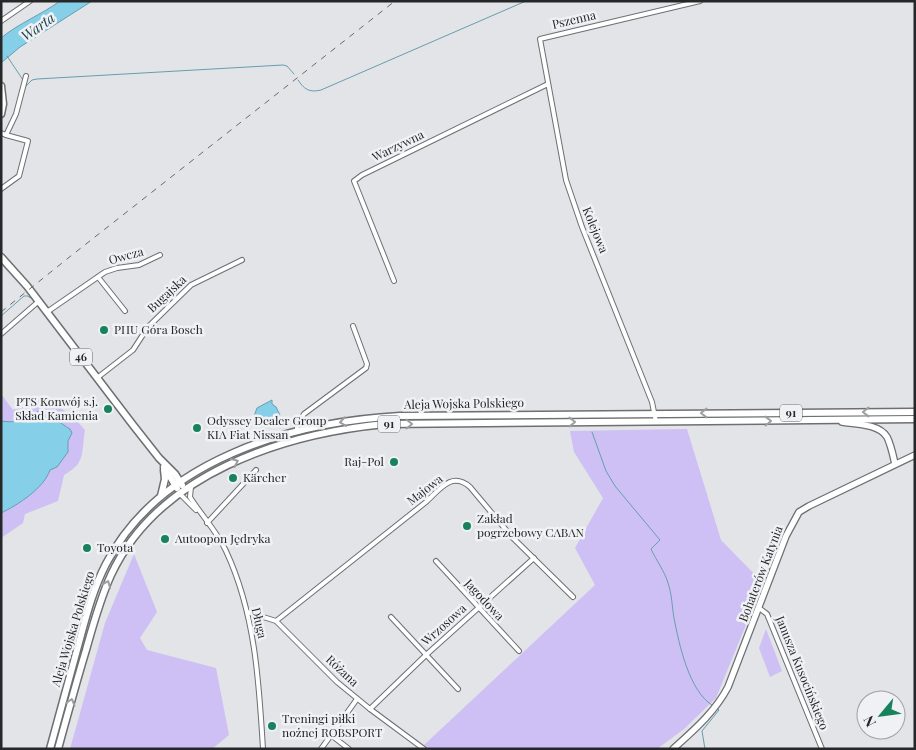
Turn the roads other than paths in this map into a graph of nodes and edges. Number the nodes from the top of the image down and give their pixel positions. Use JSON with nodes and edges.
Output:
{"nodes":[{"id":1,"x":30,"y":1,"type":"edge"},
{"id":2,"x":700,"y":1,"type":"edge"},
{"id":3,"x":1,"y":21,"type":"edge"},
{"id":4,"x":540,"y":39,"type":"joint"},
{"id":5,"x":26,"y":76,"type":"dead end"},
{"id":6,"x":548,"y":84,"type":"junction"},
{"id":7,"x":1,"y":86,"type":"edge"},
{"id":8,"x":1,"y":114,"type":"edge"},
{"id":9,"x":4,"y":134,"type":"edge"},
{"id":10,"x":1,"y":189,"type":"edge"},
{"id":11,"x":160,"y":255,"type":"dead end"},
{"id":12,"x":1,"y":257,"type":"edge"},
{"id":13,"x":242,"y":260,"type":"dead end"},
{"id":14,"x":98,"y":277,"type":"junction"},
{"id":15,"x":394,"y":281,"type":"dead end"},
{"id":16,"x":39,"y":301,"type":"junction"},
{"id":17,"x":125,"y":311,"type":"dead end"},
{"id":18,"x":47,"y":312,"type":"junction"},
{"id":19,"x":353,"y":326,"type":"dead end"},
{"id":20,"x":1,"y":334,"type":"edge"},
{"id":21,"x":97,"y":378,"type":"junction"},
{"id":22,"x":915,"y":412,"type":"edge"},
{"id":23,"x":654,"y":414,"type":"junction"},
{"id":24,"x":915,"y":419,"type":"edge"},
{"id":25,"x":825,"y":420,"type":"junction"},
{"id":26,"x":656,"y":422,"type":"junction"},
{"id":27,"x":297,"y":431,"type":"junction"},
{"id":28,"x":915,"y":455,"type":"edge"},
{"id":29,"x":159,"y":458,"type":"junction"},
{"id":30,"x":895,"y":464,"type":"junction"},
{"id":31,"x":256,"y":470,"type":"dead end"},
{"id":32,"x":178,"y":484,"type":"junction"},
{"id":33,"x":186,"y":490,"type":"junction"},
{"id":34,"x":161,"y":496,"type":"junction"},
{"id":35,"x":200,"y":513,"type":"junction"},
{"id":36,"x":207,"y":523,"type":"junction"},
{"id":37,"x":534,"y":558,"type":"junction"},
{"id":38,"x":436,"y":561,"type":"dead end"},
{"id":39,"x":573,"y":597,"type":"dead end"},
{"id":40,"x":478,"y":608,"type":"junction"},
{"id":41,"x":758,"y":608,"type":"junction"},
{"id":42,"x":247,"y":612,"type":"junction"},
{"id":43,"x":391,"y":617,"type":"dead end"},
{"id":44,"x":276,"y":621,"type":"junction"},
{"id":45,"x":519,"y":651,"type":"dead end"},
{"id":46,"x":426,"y":655,"type":"junction"},
{"id":47,"x":458,"y":690,"type":"dead end"},
{"id":48,"x":357,"y":699,"type":"junction"},
{"id":49,"x":370,"y":710,"type":"junction"},
{"id":50,"x":331,"y":735,"type":"junction"},
{"id":51,"x":50,"y":749,"type":"edge"},
{"id":52,"x":58,"y":749,"type":"edge"},
{"id":53,"x":263,"y":749,"type":"edge"},
{"id":54,"x":321,"y":749,"type":"edge"},
{"id":55,"x":350,"y":749,"type":"edge"},
{"id":56,"x":424,"y":749,"type":"edge"},
{"id":57,"x":673,"y":749,"type":"edge"},
{"id":58,"x":822,"y":749,"type":"edge"}],
"edges":[{"from":1,"to":3,"type":"street"},
{"from":2,"to":4,"type":"street","name":"Pszenna"},
{"from":4,"to":6,"type":"street","name":"Kolejowa"},
{"from":5,"to":9,"type":"street"},
{"from":6,"to":15,"type":"street","name":"Warzywna"},
{"from":6,"to":23,"type":"street","name":"Kolejowa"},
{"from":7,"to":8,"type":"main road"},
{"from":9,"to":10,"type":"street"},
{"from":11,"to":14,"type":"street","name":"Owcza"},
{"from":12,"to":16,"type":"main road","number":"46"},
{"from":13,"to":21,"type":"street","name":"Bugajska"},
{"from":14,"to":17,"type":"street","name":"Owcza"},
{"from":14,"to":18,"type":"street","name":"Owcza"},
{"from":16,"to":18,"type":"main road","number":"46"},
{"from":16,"to":20,"type":"street"},
{"from":18,"to":21,"type":"main road","number":"46"},
{"from":19,"to":27,"type":"street"},
{"from":21,"to":29,"type":"main road","number":"46"},
{"from":22,"to":23,"type":"main road","name":"Aleja Wojska Polskiego","number":"91","one_way":true},
{"from":23,"to":26,"type":"street","name":"Kolejowa"},
{"from":23,"to":27,"type":"main road","name":"Aleja Wojska Polskiego","number":"91","one_way":true},
{"from":24,"to":25,"type":"main road","name":"Aleja Wojska Polskiego","number":"91"},
{"from":26,"to":25,"type":"main road","name":"Aleja Wojska Polskiego","number":"91","one_way":true},
{"from":25,"to":30,"type":"street"},
{"from":33,"to":26,"type":"main road","name":"Aleja Wojska Polskiego","number":"91","one_way":true},
{"from":27,"to":32,"type":"main road","name":"Aleja Wojska Polskiego","number":"91"},
{"from":28,"to":30,"type":"street","name":"Bohaterów Katynia"},
{"from":29,"to":32,"type":"main road"},
{"from":29,"to":34,"type":"main road","number":"46"},
{"from":30,"to":41,"type":"street","name":"Bohaterów Katynia"},
{"from":31,"to":36,"type":"street"},
{"from":32,"to":33,"type":"main road"},
{"from":32,"to":34,"type":"main road","name":"Aleja Wojska Polskiego","number":"91"},
{"from":33,"to":35,"type":"street","name":"Długa"},
{"from":33,"to":35,"type":"street","name":"Długa"},
{"from":52,"to":33,"type":"main road","name":"Aleja Wojska Polskiego","one_way":true},
{"from":34,"to":51,"type":"main road","name":"Aleja Wojska Polskiego"},
{"from":35,"to":36,"type":"street","name":"Długa"},
{"from":36,"to":42,"type":"street","name":"Długa"},
{"from":37,"to":39,"type":"street","name":"Majowa"},
{"from":37,"to":40,"type":"street","name":"Wrzosowa"},
{"from":37,"to":44,"type":"street","name":"Majowa"},
{"from":38,"to":40,"type":"street","name":"Jagodowa"},
{"from":40,"to":45,"type":"street","name":"Jagodowa"},
{"from":40,"to":46,"type":"street","name":"Wrzosowa"},
{"from":41,"to":57,"type":"street","name":"Bohaterów Katynia"},
{"from":41,"to":58,"type":"street","name":"Janusza Kusocińskiego"},
{"from":42,"to":44,"type":"street","name":"Różana"},
{"from":42,"to":53,"type":"street","name":"Długa"},
{"from":43,"to":46,"type":"street"},
{"from":44,"to":48,"type":"street","name":"Różana"},
{"from":46,"to":47,"type":"street"},
{"from":46,"to":49,"type":"street","name":"Wrzosowa"},
{"from":48,"to":49,"type":"street","name":"Różana"},
{"from":48,"to":50,"type":"street"},
{"from":49,"to":56,"type":"street","name":"Różana"},
{"from":50,"to":54,"type":"street"},
{"from":50,"to":55,"type":"street"}]}
